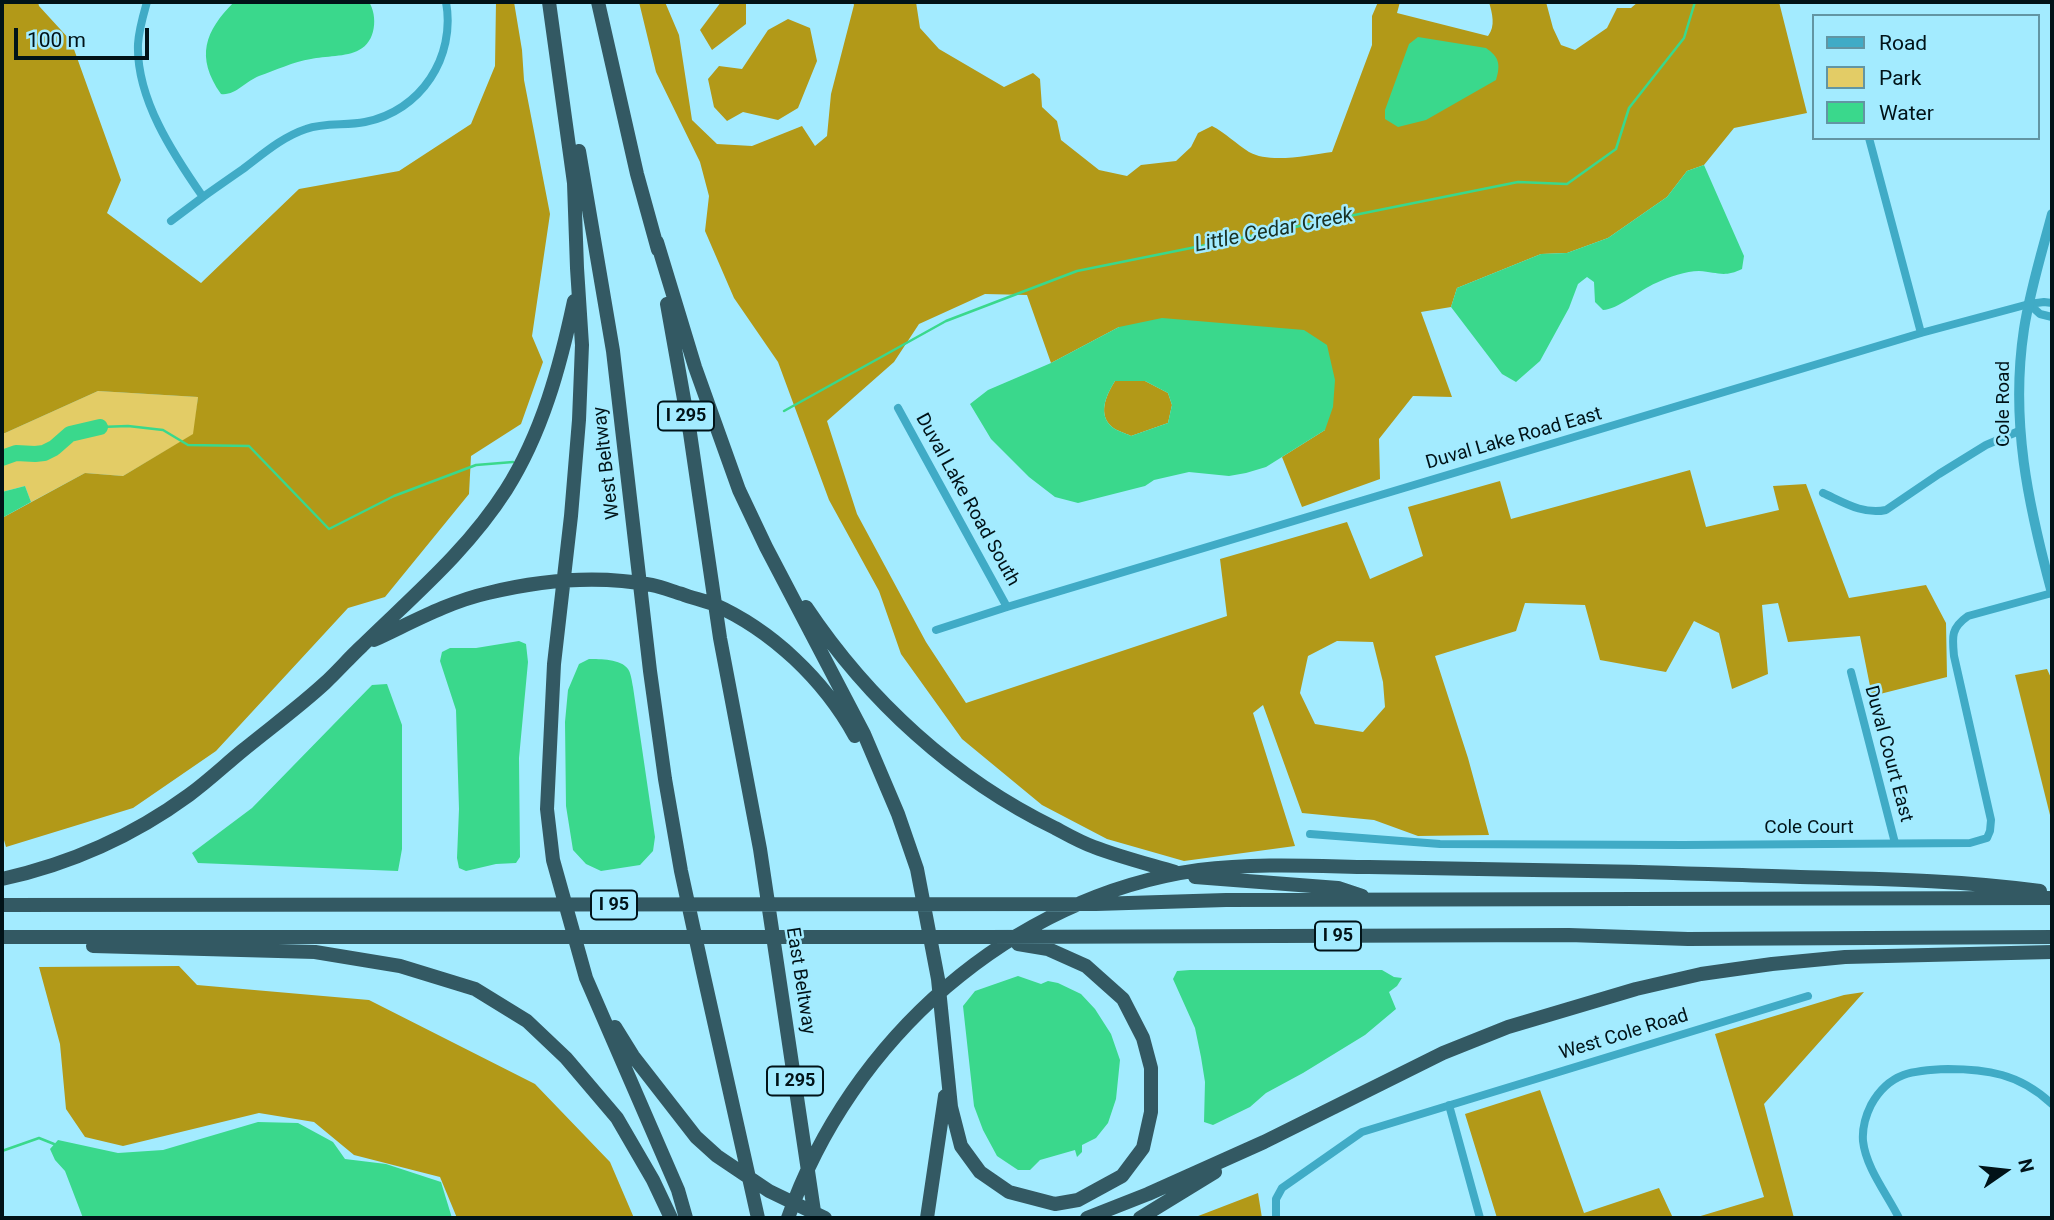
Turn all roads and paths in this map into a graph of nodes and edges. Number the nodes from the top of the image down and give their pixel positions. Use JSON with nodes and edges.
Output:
{"nodes":[{"id":1,"x":147,"y":2,"type":"edge"},
{"id":2,"x":446,"y":2,"type":"edge"},
{"id":3,"x":549,"y":2,"type":"edge"},
{"id":4,"x":598,"y":2,"type":"edge"},
{"id":5,"x":1871,"y":140,"type":"edge"},
{"id":6,"x":203,"y":197,"type":"junction"},
{"id":7,"x":2052,"y":214,"type":"edge"},
{"id":8,"x":171,"y":221,"type":"dead end"},
{"id":9,"x":657,"y":242,"type":"junction"},
{"id":10,"x":577,"y":268,"type":"junction"},
{"id":11,"x":2029,"y":303,"type":"junction"},
{"id":12,"x":2052,"y":303,"type":"edge"},
{"id":13,"x":2052,"y":317,"type":"edge"},
{"id":14,"x":1921,"y":333,"type":"junction"},
{"id":15,"x":898,"y":408,"type":"dead end"},
{"id":16,"x":2019,"y":431,"type":"junction"},
{"id":17,"x":1823,"y":493,"type":"dead end"},
{"id":18,"x":766,"y":547,"type":"junction"},
{"id":19,"x":2052,"y":589,"type":"edge"},
{"id":20,"x":1007,"y":607,"type":"junction"},
{"id":21,"x":936,"y":631,"type":"dead end"},
{"id":22,"x":362,"y":646,"type":"junction"},
{"id":23,"x":1850,"y":672,"type":"dead end"},
{"id":24,"x":898,"y":814,"type":"junction"},
{"id":25,"x":1310,"y":834,"type":"dead end"},
{"id":26,"x":1895,"y":843,"type":"junction"},
{"id":27,"x":2,"y":879,"type":"edge"},
{"id":28,"x":2052,"y":893,"type":"edge"},
{"id":29,"x":2052,"y":898,"type":"edge"},
{"id":30,"x":1373,"y":900,"type":"junction"},
{"id":31,"x":2,"y":905,"type":"edge"},
{"id":32,"x":2,"y":937,"type":"edge"},
{"id":33,"x":987,"y":937,"type":"junction"},
{"id":34,"x":2052,"y":937,"type":"edge"},
{"id":35,"x":2052,"y":952,"type":"edge"},
{"id":36,"x":586,"y":978,"type":"junction"},
{"id":37,"x":1808,"y":996,"type":"dead end"},
{"id":38,"x":948,"y":1074,"type":"junction"},
{"id":39,"x":2052,"y":1104,"type":"edge"},
{"id":40,"x":1449,"y":1105,"type":"junction"},
{"id":41,"x":1264,"y":1142,"type":"junction"},
{"id":42,"x":927,"y":1213,"type":"edge"},
{"id":43,"x":758,"y":1214,"type":"edge"},
{"id":44,"x":1276,"y":1216,"type":"dead end"},
{"id":45,"x":671,"y":1218,"type":"edge"},
{"id":46,"x":686,"y":1218,"type":"edge"},
{"id":47,"x":788,"y":1218,"type":"edge"},
{"id":48,"x":815,"y":1218,"type":"edge"},
{"id":49,"x":825,"y":1218,"type":"edge"},
{"id":50,"x":1087,"y":1218,"type":"edge"},
{"id":51,"x":1140,"y":1218,"type":"edge"},
{"id":52,"x":1480,"y":1218,"type":"edge"},
{"id":53,"x":1899,"y":1218,"type":"edge"}],
"edges":[{"from":1,"to":6,"type":"street"},
{"from":2,"to":6,"type":"street"},
{"from":3,"to":10,"type":"highway"},
{"from":3,"to":43,"type":"highway","name":"West Beltway"},
{"from":4,"to":9,"type":"highway","number":"I 295"},
{"from":5,"to":14,"type":"street"},
{"from":6,"to":8,"type":"street"},
{"from":7,"to":11,"type":"street","name":"Cole Road"},
{"from":9,"to":18,"type":"highway"},
{"from":9,"to":48,"type":"highway","name":"East Beltway","number":"I 295"},
{"from":10,"to":22,"type":"highway"},
{"from":10,"to":36,"type":"highway"},
{"from":11,"to":12,"type":"street","name":"Duval Lake Road East"},
{"from":11,"to":13,"type":"street"},
{"from":11,"to":14,"type":"street","name":"Duval Lake Road East"},
{"from":11,"to":16,"type":"street","name":"Cole Road"},
{"from":14,"to":20,"type":"street","name":"Duval Lake Road East"},
{"from":15,"to":20,"type":"street","name":"Duval Lake Road South"},
{"from":16,"to":17,"type":"street"},
{"from":16,"to":19,"type":"street","name":"Cole Road"},
{"from":18,"to":24,"type":"highway"},
{"from":18,"to":30,"type":"highway"},
{"from":19,"to":26,"type":"street","name":"Cole Court"},
{"from":20,"to":21,"type":"street","name":"Duval Lake Road East"},
{"from":22,"to":24,"type":"highway"},
{"from":22,"to":27,"type":"highway"},
{"from":23,"to":26,"type":"street","name":"Duval Court East"},
{"from":24,"to":38,"type":"highway"},
{"from":25,"to":26,"type":"street","name":"Cole Court"},
{"from":28,"to":47,"type":"highway"},
{"from":29,"to":30,"type":"highway","number":"I 95"},
{"from":30,"to":31,"type":"highway","number":"I 95"},
{"from":32,"to":33,"type":"highway","number":"I 95"},
{"from":32,"to":45,"type":"highway"},
{"from":33,"to":34,"type":"highway","number":"I 95"},
{"from":33,"to":38,"type":"highway"},
{"from":35,"to":41,"type":"highway"},
{"from":36,"to":46,"type":"highway"},
{"from":36,"to":49,"type":"highway"},
{"from":37,"to":40,"type":"street","name":"West Cole Road"},
{"from":38,"to":42,"type":"highway"},
{"from":39,"to":53,"type":"street"},
{"from":40,"to":44,"type":"street","name":"West Cole Road"},
{"from":40,"to":52,"type":"street"},
{"from":41,"to":50,"type":"highway"},
{"from":41,"to":51,"type":"highway"}]}
